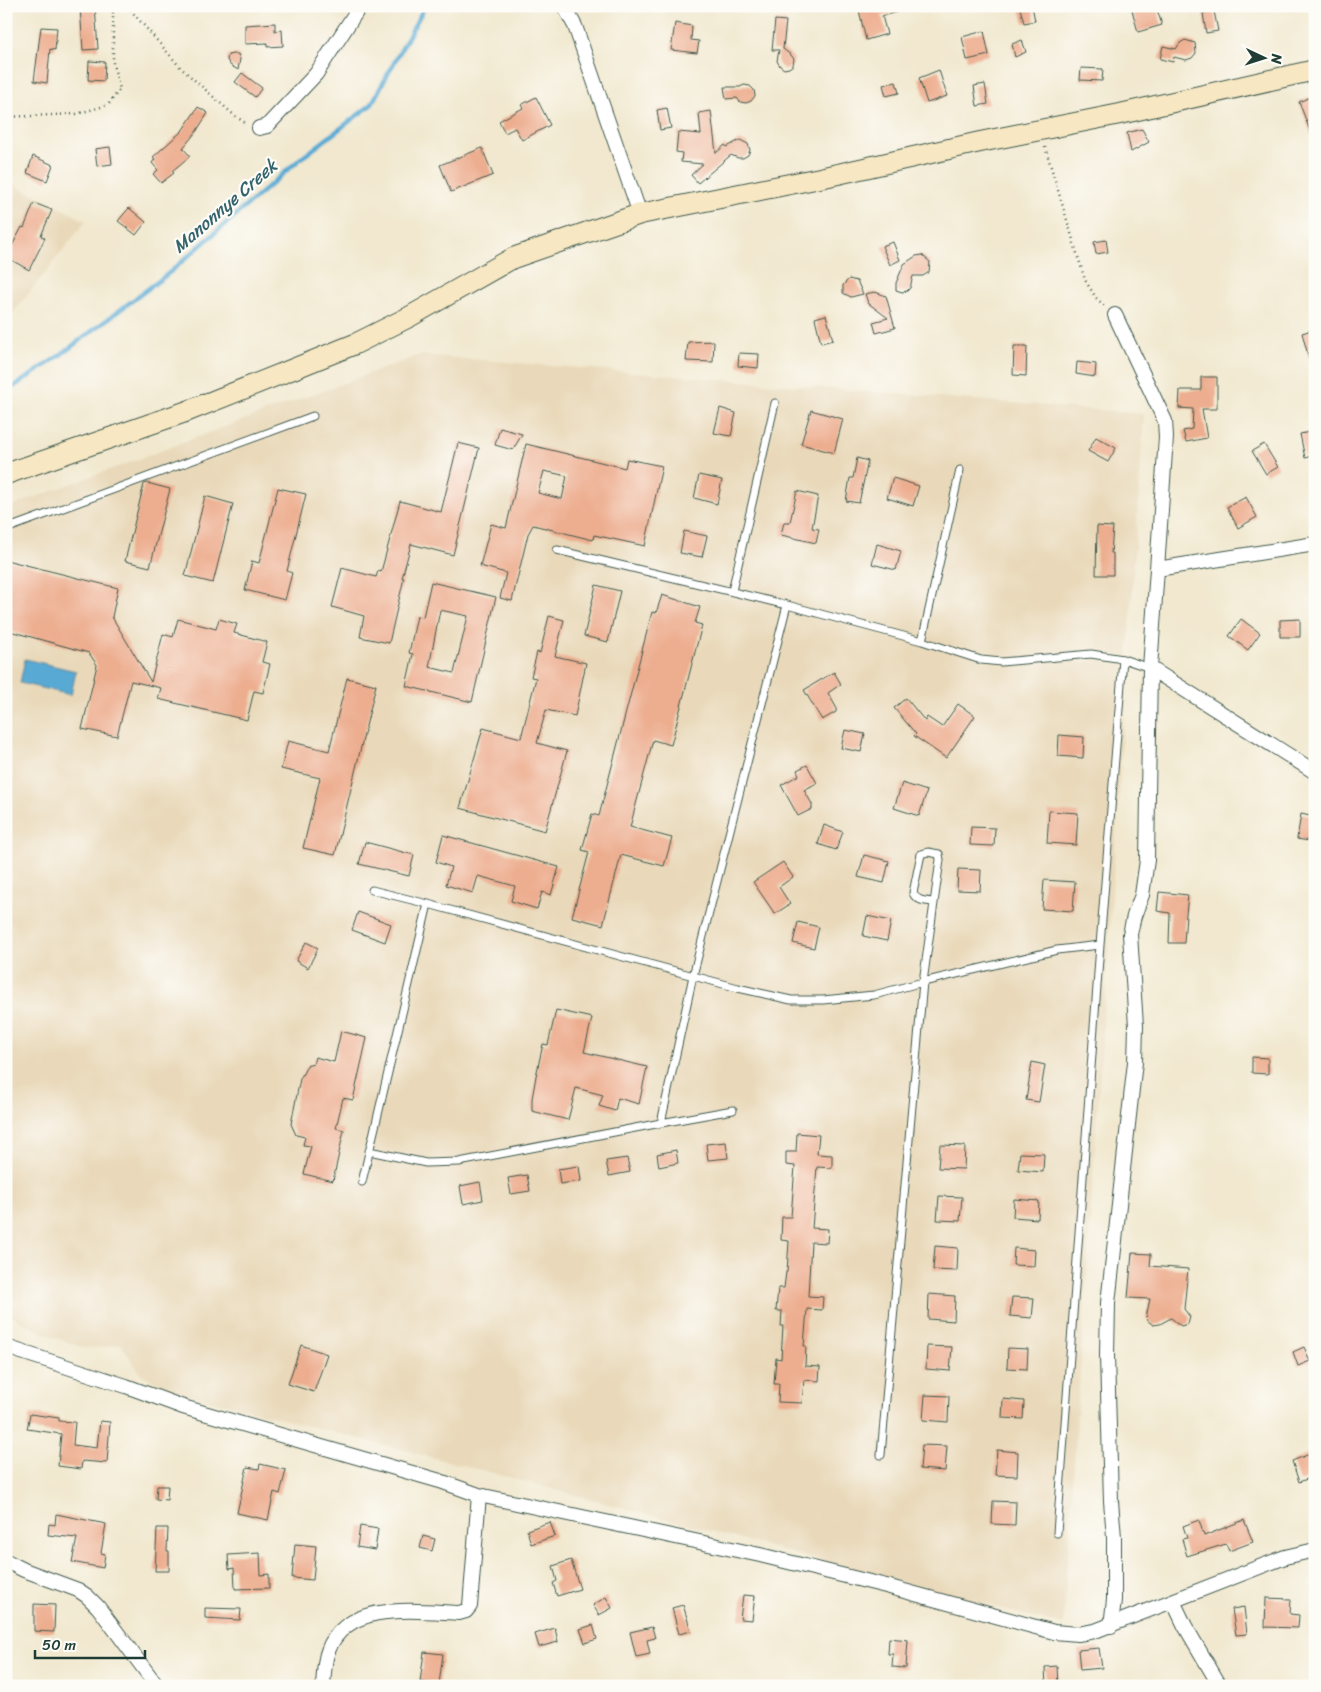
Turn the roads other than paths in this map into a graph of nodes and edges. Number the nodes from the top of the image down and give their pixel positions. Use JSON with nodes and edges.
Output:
{"nodes":[{"id":1,"x":360,"y":6,"type":"edge"},
{"id":2,"x":564,"y":6,"type":"edge"},
{"id":3,"x":1315,"y":70,"type":"edge"},
{"id":4,"x":260,"y":128,"type":"road end"},
{"id":5,"x":640,"y":214,"type":"junction"},
{"id":6,"x":1115,"y":315,"type":"road end"},
{"id":7,"x":775,"y":403,"type":"dead end"},
{"id":8,"x":312,"y":416,"type":"dead end"},
{"id":9,"x":960,"y":470,"type":"dead end"},
{"id":10,"x":6,"y":474,"type":"edge"},
{"id":11,"x":6,"y":529,"type":"edge"},
{"id":12,"x":1315,"y":544,"type":"edge"},
{"id":13,"x":557,"y":550,"type":"dead end"},
{"id":14,"x":1157,"y":569,"type":"junction"},
{"id":15,"x":732,"y":591,"type":"junction"},
{"id":16,"x":787,"y":605,"type":"junction"},
{"id":17,"x":922,"y":641,"type":"junction"},
{"id":18,"x":1123,"y":660,"type":"junction"},
{"id":19,"x":1150,"y":668,"type":"junction"},
{"id":20,"x":1315,"y":772,"type":"edge"},
{"id":21,"x":372,"y":890,"type":"dead end"},
{"id":22,"x":934,"y":902,"type":"junction"},
{"id":23,"x":428,"y":904,"type":"junction"},
{"id":24,"x":1100,"y":945,"type":"junction"},
{"id":25,"x":693,"y":976,"type":"junction"},
{"id":26,"x":923,"y":982,"type":"junction"},
{"id":27,"x":733,"y":1110,"type":"dead end"},
{"id":28,"x":661,"y":1122,"type":"junction"},
{"id":29,"x":369,"y":1151,"type":"junction"},
{"id":30,"x":362,"y":1182,"type":"dead end"},
{"id":31,"x":8,"y":1352,"type":"edge"},
{"id":32,"x":881,"y":1455,"type":"dead end"},
{"id":33,"x":480,"y":1495,"type":"junction"},
{"id":34,"x":1057,"y":1533,"type":"dead end"},
{"id":35,"x":1315,"y":1550,"type":"edge"},
{"id":36,"x":6,"y":1562,"type":"edge"},
{"id":37,"x":1173,"y":1601,"type":"junction"},
{"id":38,"x":1110,"y":1626,"type":"junction"},
{"id":39,"x":156,"y":1686,"type":"edge"},
{"id":40,"x":322,"y":1686,"type":"edge"},
{"id":41,"x":1220,"y":1686,"type":"edge"}],
"edges":[{"from":1,"to":4,"type":"street"},
{"from":2,"to":5,"type":"street"},
{"from":3,"to":5,"type":"street"},
{"from":5,"to":10,"type":"street"},
{"from":6,"to":14,"type":"street"},
{"from":7,"to":15,"type":"lane"},
{"from":8,"to":11,"type":"lane"},
{"from":9,"to":17,"type":"lane"},
{"from":12,"to":14,"type":"street"},
{"from":13,"to":15,"type":"lane"},
{"from":14,"to":19,"type":"street"},
{"from":15,"to":16,"type":"lane"},
{"from":16,"to":17,"type":"lane"},
{"from":16,"to":25,"type":"lane"},
{"from":17,"to":18,"type":"lane"},
{"from":18,"to":19,"type":"lane"},
{"from":18,"to":24,"type":"lane"},
{"from":19,"to":20,"type":"street"},
{"from":19,"to":38,"type":"street"},
{"from":21,"to":23,"type":"lane"},
{"from":22,"to":22,"type":"lane"},
{"from":22,"to":26,"type":"lane"},
{"from":23,"to":25,"type":"lane"},
{"from":23,"to":29,"type":"lane"},
{"from":24,"to":26,"type":"lane"},
{"from":24,"to":34,"type":"lane"},
{"from":25,"to":26,"type":"lane"},
{"from":25,"to":28,"type":"lane"},
{"from":26,"to":32,"type":"lane"},
{"from":27,"to":28,"type":"lane"},
{"from":28,"to":29,"type":"lane"},
{"from":29,"to":30,"type":"lane"},
{"from":31,"to":33,"type":"street"},
{"from":33,"to":38,"type":"street"},
{"from":33,"to":40,"type":"street"},
{"from":35,"to":37,"type":"street"},
{"from":36,"to":39,"type":"street"},
{"from":37,"to":38,"type":"street"},
{"from":37,"to":41,"type":"street"}]}
